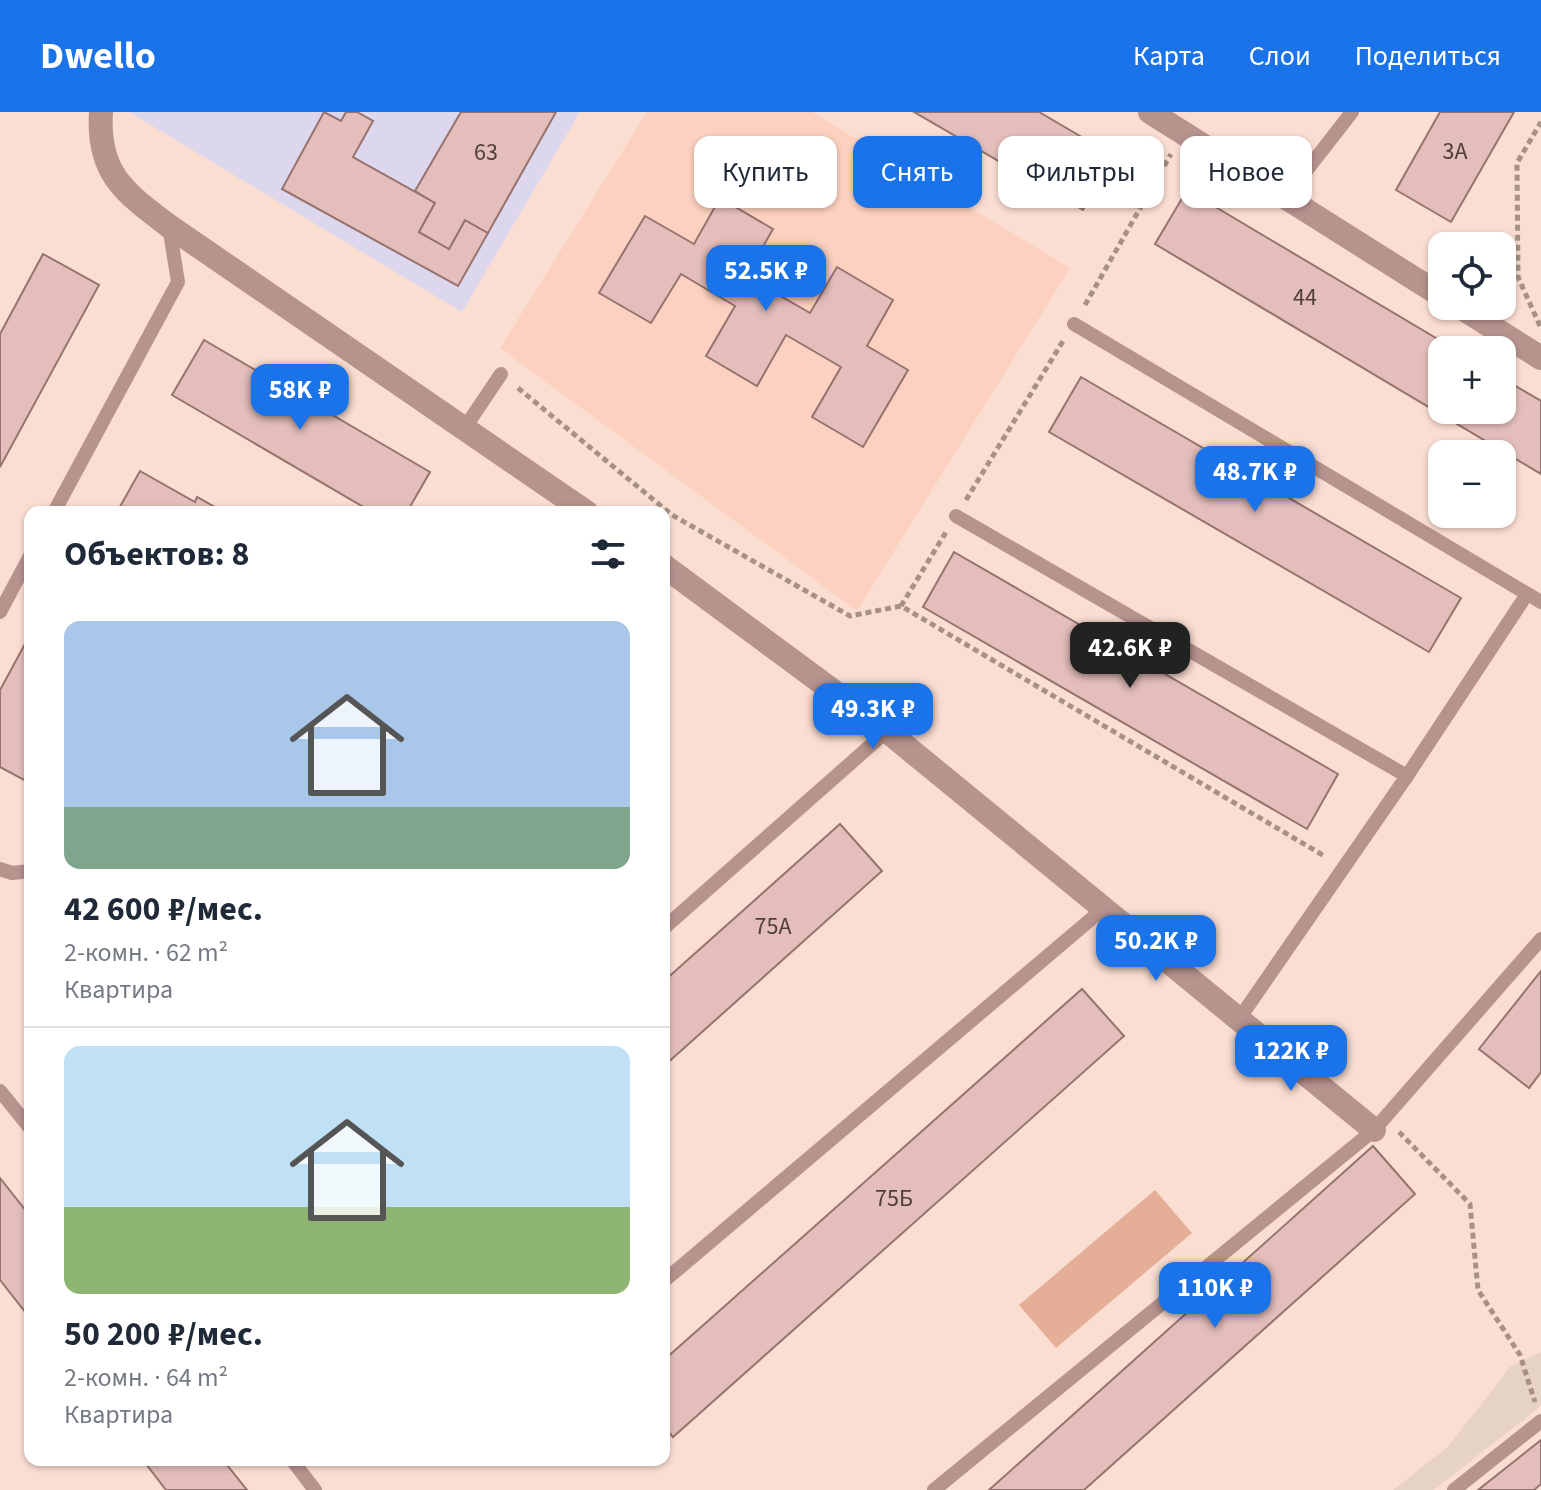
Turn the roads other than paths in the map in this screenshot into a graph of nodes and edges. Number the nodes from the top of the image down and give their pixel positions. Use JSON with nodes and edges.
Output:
{"nodes":[{"id":1,"x":101,"y":112,"type":"edge"},
{"id":2,"x":1150,"y":112,"type":"edge"},
{"id":3,"x":1352,"y":112,"type":"edge"},
{"id":4,"x":1189,"y":136,"type":"edge"},
{"id":5,"x":1312,"y":163,"type":"edge"},
{"id":6,"x":1301,"y":208,"type":"edge"},
{"id":7,"x":169,"y":226,"type":"junction"},
{"id":8,"x":1428,"y":287,"type":"edge"},
{"id":9,"x":1481,"y":320,"type":"edge"},
{"id":10,"x":1074,"y":324,"type":"road end"},
{"id":11,"x":1541,"y":358,"type":"edge"},
{"id":12,"x":501,"y":374,"type":"road end"},
{"id":13,"x":464,"y":429,"type":"junction"},
{"id":14,"x":57,"y":506,"type":"edge"},
{"id":15,"x":577,"y":506,"type":"edge"},
{"id":16,"x":956,"y":516,"type":"road end"},
{"id":17,"x":24,"y":567,"type":"edge"},
{"id":18,"x":670,"y":570,"type":"edge"},
{"id":19,"x":1527,"y":594,"type":"junction"},
{"id":20,"x":1541,"y":602,"type":"edge"},
{"id":21,"x":0,"y":612,"type":"edge"},
{"id":22,"x":887,"y":731,"type":"junction"},
{"id":23,"x":1407,"y":776,"type":"junction"},
{"id":24,"x":0,"y":869,"type":"edge"},
{"id":25,"x":24,"y":872,"type":"edge"},
{"id":26,"x":1103,"y":909,"type":"junction"},
{"id":27,"x":670,"y":923,"type":"edge"},
{"id":28,"x":1541,"y":939,"type":"edge"},
{"id":29,"x":1239,"y":1019,"type":"junction"},
{"id":30,"x":0,"y":1091,"type":"edge"},
{"id":31,"x":24,"y":1109,"type":"edge"},
{"id":32,"x":1379,"y":1124,"type":"junction"},
{"id":33,"x":670,"y":1276,"type":"edge"},
{"id":34,"x":1541,"y":1421,"type":"edge"},
{"id":35,"x":297,"y":1466,"type":"edge"},
{"id":36,"x":315,"y":1490,"type":"edge"},
{"id":37,"x":934,"y":1490,"type":"edge"},
{"id":38,"x":1454,"y":1490,"type":"edge"}],
"edges":[{"from":1,"to":7,"type":"street"},
{"from":2,"to":4,"type":"street"},
{"from":3,"to":5,"type":"lane"},
{"from":6,"to":8,"type":"street"},
{"from":7,"to":13,"type":"street"},
{"from":7,"to":14,"type":"lane"},
{"from":9,"to":11,"type":"street"},
{"from":10,"to":19,"type":"lane"},
{"from":12,"to":13,"type":"lane"},
{"from":13,"to":15,"type":"street"},
{"from":16,"to":23,"type":"lane"},
{"from":17,"to":21,"type":"lane"},
{"from":18,"to":22,"type":"street"},
{"from":19,"to":20,"type":"lane"},
{"from":19,"to":23,"type":"lane"},
{"from":22,"to":26,"type":"street"},
{"from":22,"to":27,"type":"lane"},
{"from":23,"to":29,"type":"lane"},
{"from":24,"to":25,"type":"lane"},
{"from":26,"to":29,"type":"street"},
{"from":26,"to":33,"type":"lane"},
{"from":28,"to":32,"type":"lane"},
{"from":29,"to":32,"type":"street"},
{"from":30,"to":31,"type":"lane"},
{"from":32,"to":37,"type":"lane"},
{"from":34,"to":38,"type":"lane"},
{"from":35,"to":36,"type":"lane"}]}
